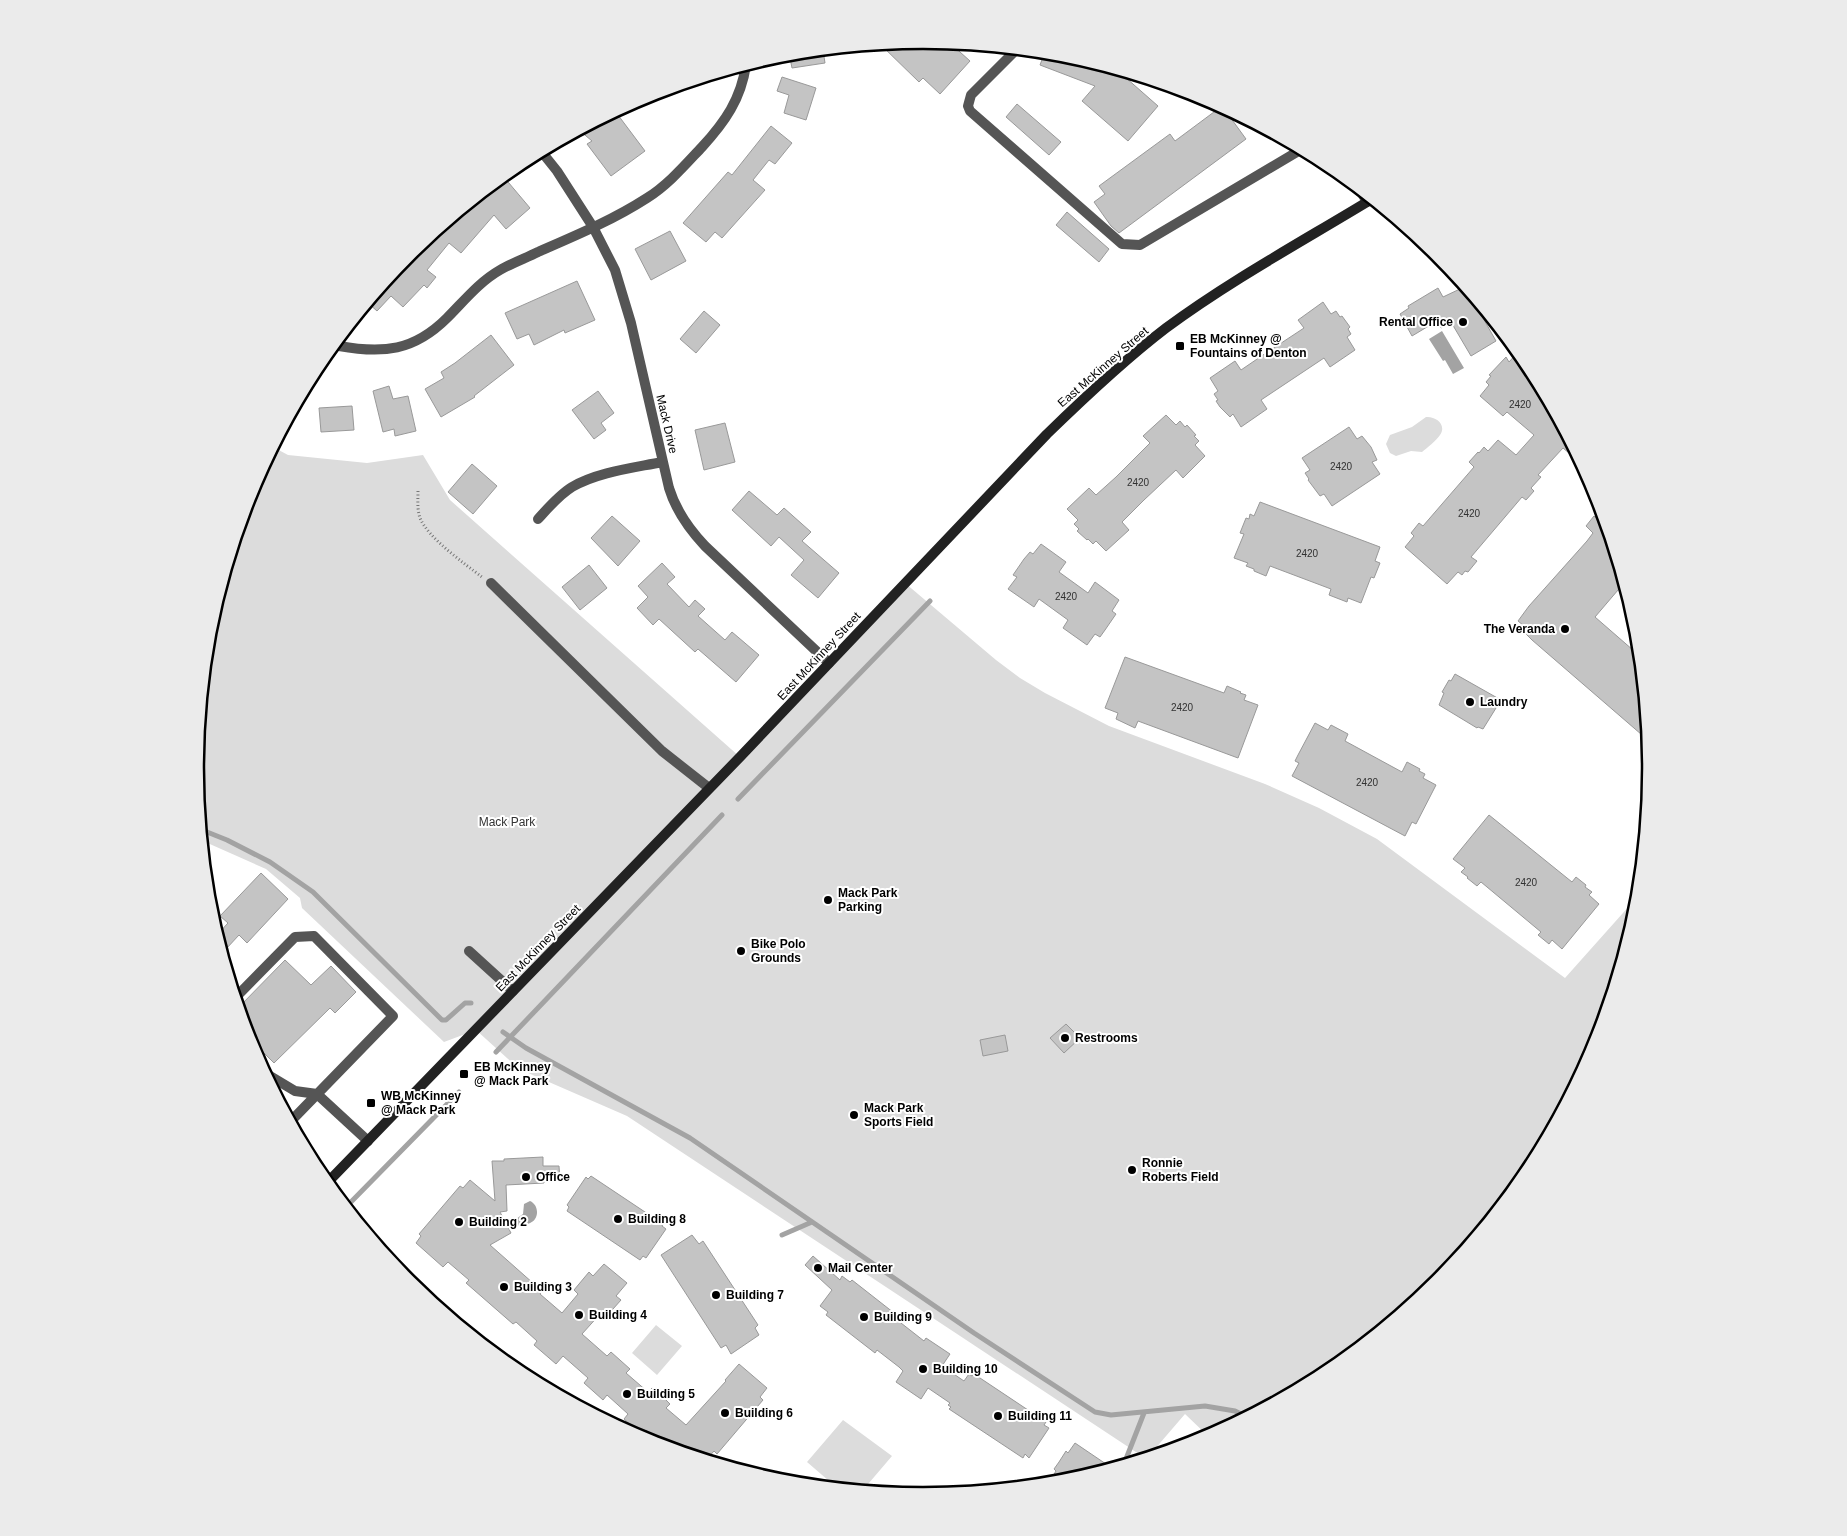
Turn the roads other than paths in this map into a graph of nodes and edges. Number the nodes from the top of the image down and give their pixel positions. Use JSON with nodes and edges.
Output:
{"nodes":[{"id":1,"x":1008,"y":54,"type":"edge"},
{"id":2,"x":745,"y":71,"type":"edge"},
{"id":3,"x":1296,"y":153,"type":"edge"},
{"id":4,"x":545,"y":157,"type":"edge"},
{"id":5,"x":1368,"y":202,"type":"edge"},
{"id":6,"x":593,"y":227,"type":"junction"},
{"id":7,"x":341,"y":346,"type":"edge"},
{"id":8,"x":662,"y":462,"type":"junction"},
{"id":9,"x":538,"y":519,"type":"dead end"},
{"id":10,"x":491,"y":583,"type":"road end"},
{"id":11,"x":829,"y":663,"type":"junction"},
{"id":12,"x":709,"y":788,"type":"junction"},
{"id":13,"x":469,"y":951,"type":"dead end"},
{"id":14,"x":513,"y":991,"type":"junction"},
{"id":15,"x":240,"y":993,"type":"edge"},
{"id":16,"x":275,"y":1079,"type":"edge"},
{"id":17,"x":317,"y":1094,"type":"junction"},
{"id":18,"x":295,"y":1116,"type":"edge"},
{"id":19,"x":368,"y":1141,"type":"junction"},
{"id":20,"x":333,"y":1178,"type":"edge"}],
"edges":[{"from":1,"to":3,"type":"street"},
{"from":2,"to":6,"type":"street"},
{"from":4,"to":6,"type":"street","name":"Mack Drive"},
{"from":5,"to":11,"type":"main road","name":"East McKinney Street"},
{"from":6,"to":7,"type":"street"},
{"from":6,"to":8,"type":"street","name":"Mack Drive"},
{"from":8,"to":9,"type":"street"},
{"from":8,"to":11,"type":"street","name":"Mack Drive"},
{"from":10,"to":12,"type":"street"},
{"from":11,"to":12,"type":"main road","name":"East McKinney Street"},
{"from":12,"to":14,"type":"main road","name":"East McKinney Street"},
{"from":13,"to":14,"type":"street"},
{"from":14,"to":19,"type":"main road","name":"East McKinney Street"},
{"from":15,"to":17,"type":"street"},
{"from":16,"to":17,"type":"street"},
{"from":17,"to":18,"type":"street"},
{"from":17,"to":19,"type":"street"},
{"from":19,"to":20,"type":"main road","name":"East McKinney Street"}]}
